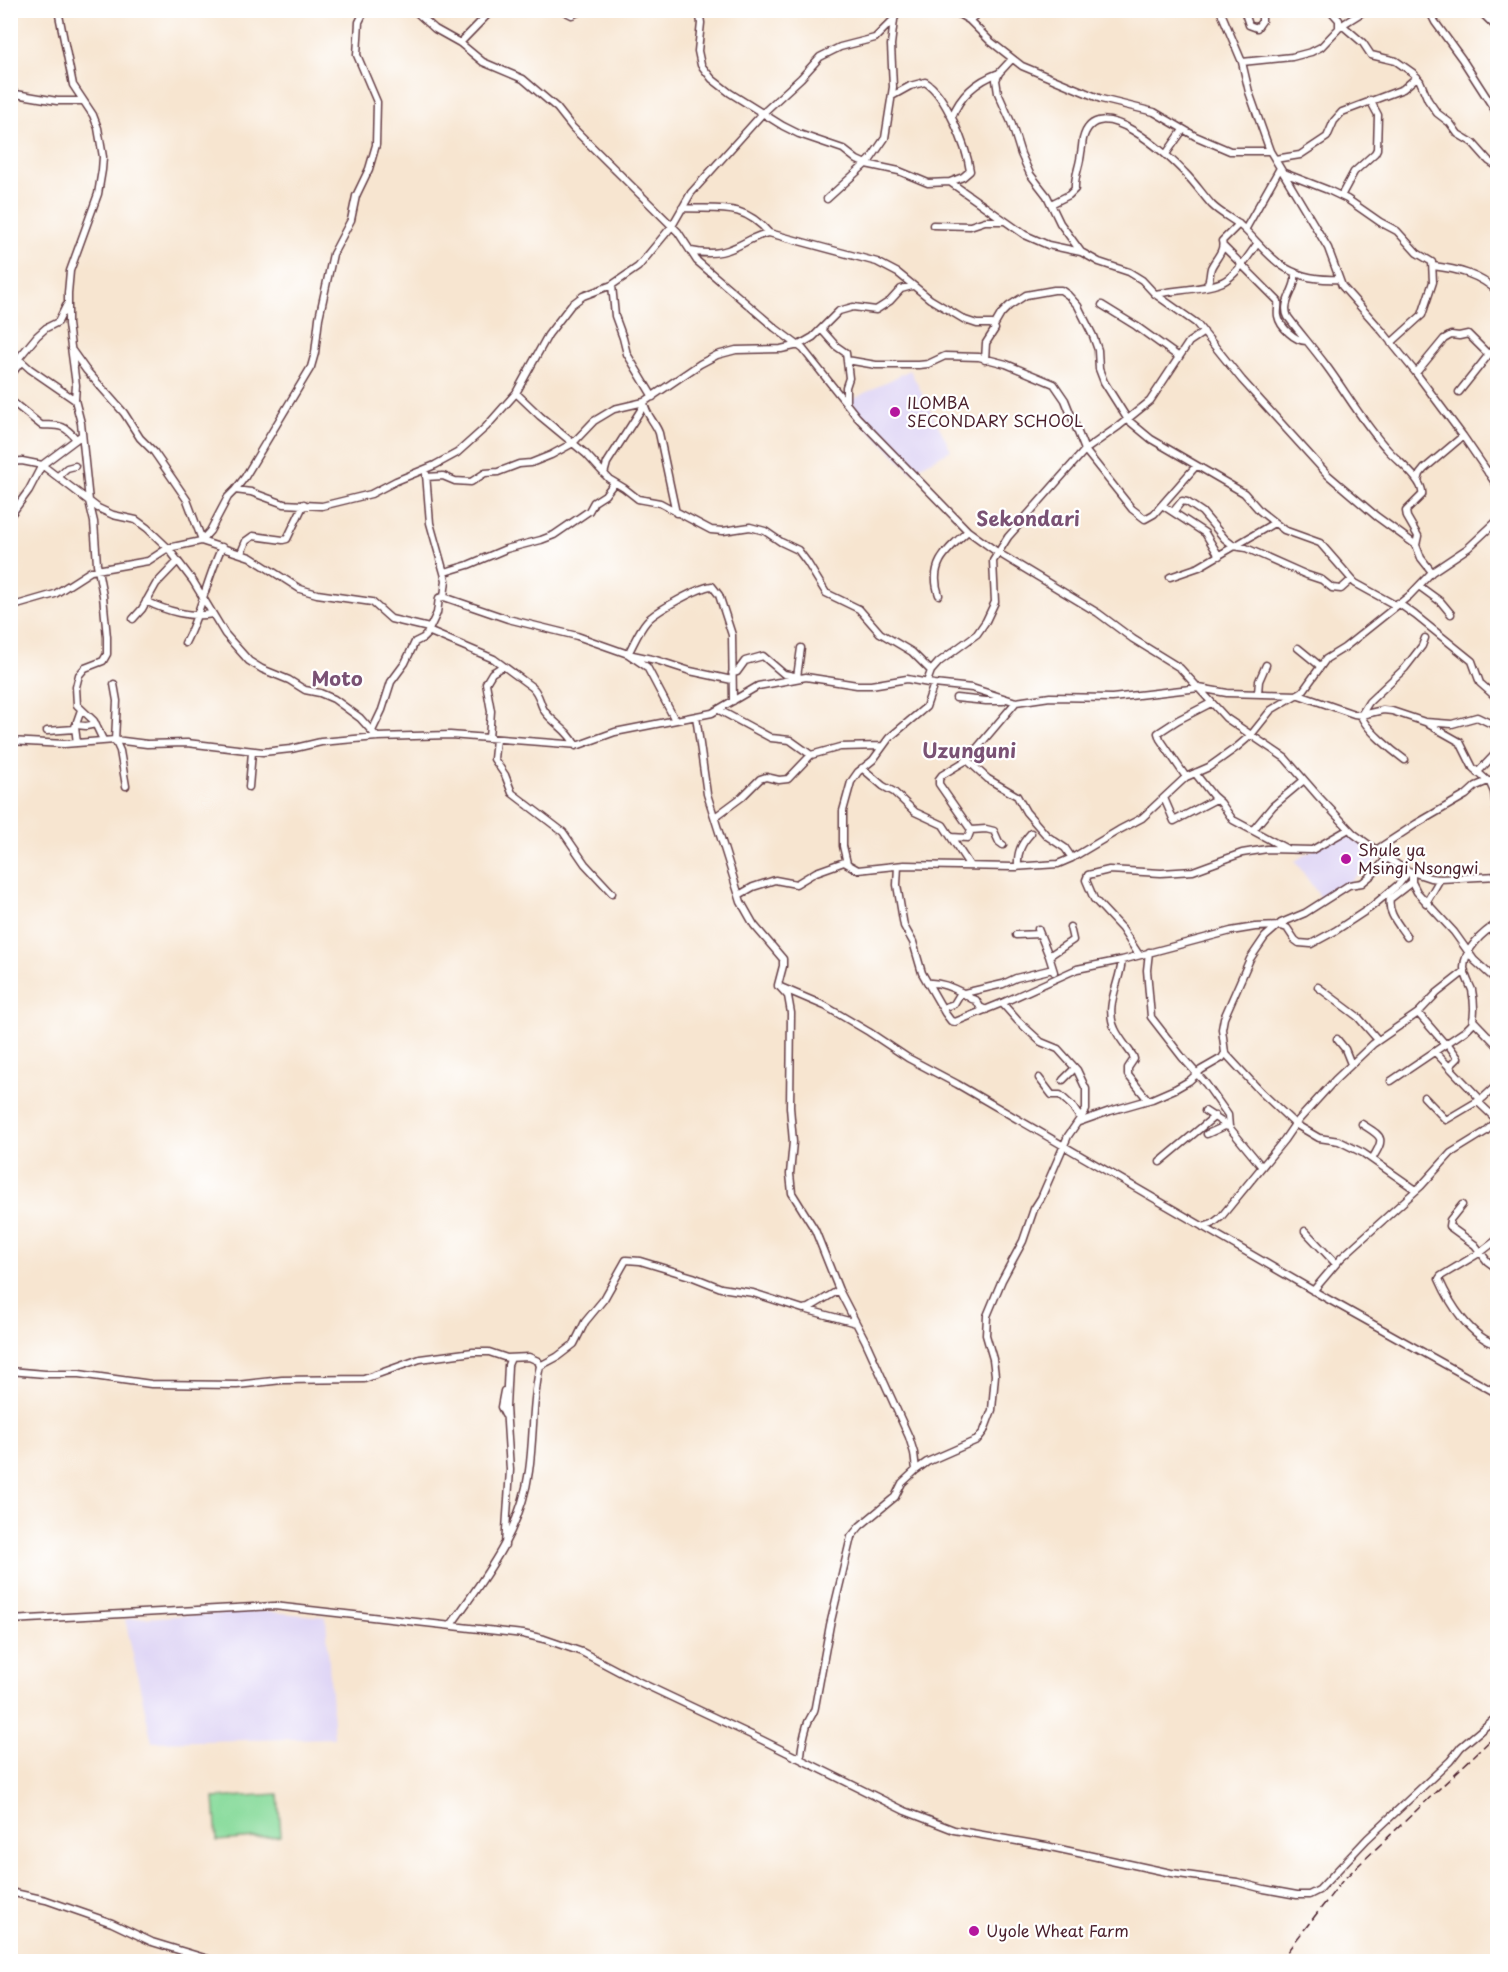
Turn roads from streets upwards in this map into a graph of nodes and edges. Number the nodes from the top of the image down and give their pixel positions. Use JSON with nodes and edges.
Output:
{"nodes":[{"id":1,"x":58,"y":10,"type":"edge"},
{"id":2,"x":365,"y":10,"type":"edge"},
{"id":3,"x":414,"y":10,"type":"edge"},
{"id":4,"x":492,"y":10,"type":"edge"},
{"id":5,"x":562,"y":10,"type":"edge"},
{"id":6,"x":583,"y":10,"type":"edge"},
{"id":7,"x":699,"y":10,"type":"edge"},
{"id":8,"x":898,"y":10,"type":"edge"},
{"id":9,"x":984,"y":10,"type":"edge"},
{"id":10,"x":1220,"y":10,"type":"edge"},
{"id":11,"x":1244,"y":10,"type":"edge"},
{"id":12,"x":1262,"y":10,"type":"edge"},
{"id":13,"x":1330,"y":10,"type":"edge"},
{"id":14,"x":1365,"y":10,"type":"edge"},
{"id":15,"x":1429,"y":10,"type":"edge"},
{"id":16,"x":1479,"y":10,"type":"edge"},
{"id":17,"x":956,"y":11,"type":"edge"},
{"id":18,"x":977,"y":12,"type":"edge"},
{"id":19,"x":894,"y":20,"type":"junction"},
{"id":20,"x":969,"y":20,"type":"junction"},
{"id":21,"x":1340,"y":26,"type":"junction"},
{"id":22,"x":1497,"y":29,"type":"edge"},
{"id":23,"x":460,"y":43,"type":"junction"},
{"id":24,"x":1012,"y":59,"type":"junction"},
{"id":25,"x":1242,"y":62,"type":"junction"},
{"id":26,"x":999,"y":73,"type":"junction"},
{"id":27,"x":1417,"y":77,"type":"junction"},
{"id":28,"x":10,"y":93,"type":"edge"},
{"id":29,"x":892,"y":96,"type":"junction"},
{"id":30,"x":1370,"y":100,"type":"junction"},
{"id":31,"x":82,"y":101,"type":"junction"},
{"id":32,"x":763,"y":113,"type":"junction"},
{"id":33,"x":1497,"y":115,"type":"edge"},
{"id":34,"x":952,"y":118,"type":"junction"},
{"id":35,"x":1183,"y":130,"type":"junction"},
{"id":36,"x":1270,"y":151,"type":"junction"},
{"id":37,"x":1166,"y":154,"type":"junction"},
{"id":38,"x":1275,"y":159,"type":"junction"},
{"id":39,"x":866,"y":164,"type":"junction"},
{"id":40,"x":1497,"y":167,"type":"edge"},
{"id":41,"x":1281,"y":170,"type":"junction"},
{"id":42,"x":950,"y":182,"type":"junction"},
{"id":43,"x":1341,"y":196,"type":"junction"},
{"id":44,"x":827,"y":199,"type":"dead end"},
{"id":45,"x":1051,"y":204,"type":"junction"},
{"id":46,"x":682,"y":208,"type":"junction"},
{"id":47,"x":1004,"y":220,"type":"junction"},
{"id":48,"x":933,"y":225,"type":"dead end"},
{"id":49,"x":672,"y":226,"type":"junction"},
{"id":50,"x":1242,"y":227,"type":"junction"},
{"id":51,"x":769,"y":234,"type":"junction"},
{"id":52,"x":1257,"y":244,"type":"junction"},
{"id":53,"x":1223,"y":246,"type":"junction"},
{"id":54,"x":690,"y":251,"type":"junction"},
{"id":55,"x":1081,"y":252,"type":"junction"},
{"id":56,"x":1243,"y":264,"type":"junction"},
{"id":57,"x":1432,"y":266,"type":"junction"},
{"id":58,"x":1294,"y":272,"type":"junction"},
{"id":59,"x":1338,"y":279,"type":"junction"},
{"id":60,"x":612,"y":285,"type":"junction"},
{"id":61,"x":912,"y":286,"type":"junction"},
{"id":62,"x":1206,"y":286,"type":"junction"},
{"id":63,"x":1497,"y":292,"type":"edge"},
{"id":64,"x":1155,"y":294,"type":"junction"},
{"id":65,"x":68,"y":301,"type":"junction"},
{"id":66,"x":1102,"y":306,"type":"dead end"},
{"id":67,"x":994,"y":326,"type":"junction"},
{"id":68,"x":821,"y":330,"type":"junction"},
{"id":69,"x":1204,"y":332,"type":"junction"},
{"id":70,"x":1306,"y":341,"type":"junction"},
{"id":71,"x":1391,"y":343,"type":"junction"},
{"id":72,"x":1497,"y":343,"type":"edge"},
{"id":73,"x":799,"y":345,"type":"junction"},
{"id":74,"x":71,"y":348,"type":"junction"},
{"id":75,"x":10,"y":351,"type":"edge"},
{"id":76,"x":1488,"y":354,"type":"junction"},
{"id":77,"x":1179,"y":357,"type":"junction"},
{"id":78,"x":847,"y":360,"type":"junction"},
{"id":79,"x":985,"y":360,"type":"junction"},
{"id":80,"x":20,"y":361,"type":"junction"},
{"id":81,"x":1416,"y":373,"type":"junction"},
{"id":82,"x":10,"y":376,"type":"edge"},
{"id":83,"x":1459,"y":392,"type":"dead end"},
{"id":84,"x":516,"y":393,"type":"junction"},
{"id":85,"x":652,"y":397,"type":"junction"},
{"id":86,"x":10,"y":400,"type":"edge"},
{"id":87,"x":75,"y":400,"type":"junction"},
{"id":88,"x":846,"y":403,"type":"junction"},
{"id":89,"x":644,"y":404,"type":"junction"},
{"id":90,"x":1128,"y":420,"type":"junction"},
{"id":91,"x":1463,"y":436,"type":"junction"},
{"id":92,"x":79,"y":437,"type":"junction"},
{"id":93,"x":573,"y":443,"type":"junction"},
{"id":94,"x":1085,"y":450,"type":"junction"},
{"id":95,"x":10,"y":462,"type":"edge"},
{"id":96,"x":42,"y":465,"type":"junction"},
{"id":97,"x":75,"y":466,"type":"dead end"},
{"id":98,"x":1196,"y":466,"type":"junction"},
{"id":99,"x":1497,"y":466,"type":"edge"},
{"id":100,"x":425,"y":473,"type":"junction"},
{"id":101,"x":1488,"y":473,"type":"junction"},
{"id":102,"x":604,"y":474,"type":"junction"},
{"id":103,"x":58,"y":476,"type":"junction"},
{"id":104,"x":1418,"y":481,"type":"junction"},
{"id":105,"x":614,"y":483,"type":"junction"},
{"id":106,"x":1497,"y":487,"type":"edge"},
{"id":107,"x":235,"y":490,"type":"junction"},
{"id":108,"x":89,"y":503,"type":"junction"},
{"id":109,"x":304,"y":504,"type":"junction"},
{"id":110,"x":1162,"y":505,"type":"junction"},
{"id":111,"x":1173,"y":512,"type":"junction"},
{"id":112,"x":676,"y":513,"type":"junction"},
{"id":113,"x":10,"y":516,"type":"edge"},
{"id":114,"x":1497,"y":520,"type":"edge"},
{"id":115,"x":1274,"y":523,"type":"junction"},
{"id":116,"x":968,"y":531,"type":"junction"},
{"id":117,"x":202,"y":540,"type":"junction"},
{"id":118,"x":1416,"y":545,"type":"junction"},
{"id":119,"x":1234,"y":546,"type":"junction"},
{"id":120,"x":222,"y":547,"type":"junction"},
{"id":121,"x":168,"y":548,"type":"junction"},
{"id":122,"x":997,"y":552,"type":"junction"},
{"id":123,"x":241,"y":553,"type":"junction"},
{"id":124,"x":1219,"y":556,"type":"junction"},
{"id":125,"x":178,"y":561,"type":"junction"},
{"id":126,"x":98,"y":569,"type":"junction"},
{"id":127,"x":1432,"y":572,"type":"junction"},
{"id":128,"x":445,"y":573,"type":"junction"},
{"id":129,"x":1170,"y":577,"type":"dead end"},
{"id":130,"x":1351,"y":580,"type":"junction"},
{"id":131,"x":1419,"y":586,"type":"junction"},
{"id":132,"x":939,"y":595,"type":"dead end"},
{"id":133,"x":202,"y":596,"type":"junction"},
{"id":134,"x":444,"y":597,"type":"junction"},
{"id":135,"x":146,"y":601,"type":"junction"},
{"id":136,"x":1396,"y":604,"type":"junction"},
{"id":137,"x":10,"y":607,"type":"edge"},
{"id":138,"x":212,"y":614,"type":"junction"},
{"id":139,"x":1451,"y":614,"type":"dead end"},
{"id":140,"x":196,"y":616,"type":"junction"},
{"id":141,"x":133,"y":619,"type":"dead end"},
{"id":142,"x":428,"y":629,"type":"junction"},
{"id":143,"x":1425,"y":638,"type":"dead end"},
{"id":144,"x":185,"y":643,"type":"dead end"},
{"id":145,"x":801,"y":648,"type":"dead end"},
{"id":146,"x":1298,"y":648,"type":"dead end"},
{"id":147,"x":628,"y":654,"type":"junction"},
{"id":148,"x":1266,"y":664,"type":"dead end"},
{"id":149,"x":503,"y":666,"type":"junction"},
{"id":150,"x":1320,"y":666,"type":"junction"},
{"id":151,"x":932,"y":671,"type":"junction"},
{"id":152,"x":732,"y":676,"type":"junction"},
{"id":153,"x":798,"y":677,"type":"junction"},
{"id":154,"x":1497,"y":680,"type":"edge"},
{"id":155,"x":931,"y":683,"type":"junction"},
{"id":156,"x":114,"y":684,"type":"dead end"},
{"id":157,"x":1199,"y":688,"type":"junction"},
{"id":158,"x":1258,"y":693,"type":"junction"},
{"id":159,"x":1299,"y":695,"type":"junction"},
{"id":160,"x":1495,"y":697,"type":"edge"},
{"id":161,"x":956,"y":698,"type":"dead end"},
{"id":162,"x":733,"y":701,"type":"junction"},
{"id":163,"x":1013,"y":701,"type":"junction"},
{"id":164,"x":1211,"y":703,"type":"junction"},
{"id":165,"x":81,"y":710,"type":"junction"},
{"id":166,"x":719,"y":710,"type":"junction"},
{"id":167,"x":1361,"y":715,"type":"junction"},
{"id":168,"x":696,"y":716,"type":"junction"},
{"id":169,"x":675,"y":720,"type":"junction"},
{"id":170,"x":1425,"y":722,"type":"junction"},
{"id":171,"x":96,"y":724,"type":"junction"},
{"id":172,"x":75,"y":727,"type":"junction"},
{"id":173,"x":1497,"y":727,"type":"edge"},
{"id":174,"x":47,"y":731,"type":"dead end"},
{"id":175,"x":372,"y":731,"type":"junction"},
{"id":176,"x":1251,"y":735,"type":"junction"},
{"id":177,"x":377,"y":737,"type":"junction"},
{"id":178,"x":493,"y":738,"type":"junction"},
{"id":179,"x":115,"y":740,"type":"junction"},
{"id":180,"x":10,"y":741,"type":"edge"},
{"id":181,"x":103,"y":741,"type":"junction"},
{"id":182,"x":77,"y":743,"type":"junction"},
{"id":183,"x":576,"y":746,"type":"junction"},
{"id":184,"x":882,"y":746,"type":"junction"},
{"id":185,"x":252,"y":752,"type":"junction"},
{"id":186,"x":1497,"y":752,"type":"edge"},
{"id":187,"x":812,"y":755,"type":"junction"},
{"id":188,"x":967,"y":760,"type":"junction"},
{"id":189,"x":1405,"y":760,"type":"dead end"},
{"id":190,"x":862,"y":768,"type":"junction"},
{"id":191,"x":1195,"y":773,"type":"junction"},
{"id":192,"x":1479,"y":774,"type":"junction"},
{"id":193,"x":1186,"y":777,"type":"junction"},
{"id":194,"x":1304,"y":780,"type":"junction"},
{"id":195,"x":1488,"y":781,"type":"junction"},
{"id":196,"x":1497,"y":781,"type":"edge"},
{"id":197,"x":126,"y":786,"type":"dead end"},
{"id":198,"x":249,"y":787,"type":"dead end"},
{"id":199,"x":1473,"y":788,"type":"junction"},
{"id":200,"x":1164,"y":798,"type":"junction"},
{"id":201,"x":1216,"y":799,"type":"junction"},
{"id":202,"x":715,"y":817,"type":"junction"},
{"id":203,"x":1497,"y":822,"type":"edge"},
{"id":204,"x":1349,"y":828,"type":"junction"},
{"id":205,"x":971,"y":830,"type":"junction"},
{"id":206,"x":1252,"y":830,"type":"junction"},
{"id":207,"x":1031,"y":832,"type":"dead end"},
{"id":208,"x":951,"y":837,"type":"junction"},
{"id":209,"x":1003,"y":845,"type":"dead end"},
{"id":210,"x":1287,"y":850,"type":"junction"},
{"id":211,"x":1376,"y":850,"type":"junction"},
{"id":212,"x":1072,"y":858,"type":"junction"},
{"id":213,"x":1387,"y":858,"type":"junction"},
{"id":214,"x":846,"y":863,"type":"junction"},
{"id":215,"x":898,"y":866,"type":"junction"},
{"id":216,"x":970,"y":866,"type":"junction"},
{"id":217,"x":1018,"y":867,"type":"junction"},
{"id":218,"x":1410,"y":872,"type":"junction"},
{"id":219,"x":1497,"y":876,"type":"edge"},
{"id":220,"x":1440,"y":879,"type":"junction"},
{"id":221,"x":1412,"y":882,"type":"junction"},
{"id":222,"x":612,"y":893,"type":"dead end"},
{"id":223,"x":739,"y":895,"type":"junction"},
{"id":224,"x":1426,"y":903,"type":"junction"},
{"id":225,"x":1497,"y":923,"type":"edge"},
{"id":226,"x":1276,"y":926,"type":"junction"},
{"id":227,"x":1070,"y":927,"type":"dead end"},
{"id":228,"x":1016,"y":935,"type":"dead end"},
{"id":229,"x":1407,"y":937,"type":"dead end"},
{"id":230,"x":1149,"y":952,"type":"junction"},
{"id":231,"x":1468,"y":952,"type":"junction"},
{"id":232,"x":1139,"y":955,"type":"junction"},
{"id":233,"x":1049,"y":956,"type":"junction"},
{"id":234,"x":1122,"y":960,"type":"junction"},
{"id":235,"x":1053,"y":969,"type":"junction"},
{"id":236,"x":1465,"y":970,"type":"junction"},
{"id":237,"x":1056,"y":978,"type":"junction"},
{"id":238,"x":1497,"y":982,"type":"edge"},
{"id":239,"x":929,"y":983,"type":"junction"},
{"id":240,"x":778,"y":986,"type":"junction"},
{"id":241,"x":1318,"y":987,"type":"dead end"},
{"id":242,"x":963,"y":994,"type":"junction"},
{"id":243,"x":1002,"y":1003,"type":"junction"},
{"id":244,"x":942,"y":1008,"type":"junction"},
{"id":245,"x":986,"y":1010,"type":"junction"},
{"id":246,"x":1418,"y":1013,"type":"junction"},
{"id":247,"x":1473,"y":1020,"type":"junction"},
{"id":248,"x":1337,"y":1039,"type":"dead end"},
{"id":249,"x":1378,"y":1040,"type":"junction"},
{"id":250,"x":1446,"y":1044,"type":"junction"},
{"id":251,"x":1497,"y":1046,"type":"edge"},
{"id":252,"x":1435,"y":1052,"type":"junction"},
{"id":253,"x":1225,"y":1053,"type":"junction"},
{"id":254,"x":1351,"y":1064,"type":"junction"},
{"id":255,"x":1449,"y":1067,"type":"junction"},
{"id":256,"x":1076,"y":1068,"type":"junction"},
{"id":257,"x":1197,"y":1073,"type":"junction"},
{"id":258,"x":1039,"y":1078,"type":"dead end"},
{"id":259,"x":1063,"y":1080,"type":"dead end"},
{"id":260,"x":1391,"y":1081,"type":"dead end"},
{"id":261,"x":1497,"y":1084,"type":"edge"},
{"id":262,"x":1424,"y":1097,"type":"dead end"},
{"id":263,"x":1148,"y":1100,"type":"junction"},
{"id":264,"x":1479,"y":1101,"type":"junction"},
{"id":265,"x":1205,"y":1111,"type":"dead end"},
{"id":266,"x":1215,"y":1116,"type":"junction"},
{"id":267,"x":1497,"y":1120,"type":"edge"},
{"id":268,"x":1080,"y":1121,"type":"junction"},
{"id":269,"x":1295,"y":1124,"type":"junction"},
{"id":270,"x":1362,"y":1124,"type":"dead end"},
{"id":271,"x":1229,"y":1126,"type":"junction"},
{"id":272,"x":1207,"y":1134,"type":"dead end"},
{"id":273,"x":1064,"y":1146,"type":"junction"},
{"id":274,"x":1372,"y":1159,"type":"junction"},
{"id":275,"x":1160,"y":1162,"type":"dead end"},
{"id":276,"x":1262,"y":1167,"type":"junction"},
{"id":277,"x":1416,"y":1190,"type":"junction"},
{"id":278,"x":1462,"y":1205,"type":"dead end"},
{"id":279,"x":1203,"y":1227,"type":"junction"},
{"id":280,"x":1305,"y":1231,"type":"dead end"},
{"id":281,"x":1497,"y":1239,"type":"edge"},
{"id":282,"x":1481,"y":1252,"type":"junction"},
{"id":283,"x":1336,"y":1264,"type":"junction"},
{"id":284,"x":1497,"y":1269,"type":"edge"},
{"id":285,"x":839,"y":1290,"type":"junction"},
{"id":286,"x":1313,"y":1291,"type":"junction"},
{"id":287,"x":806,"y":1309,"type":"junction"},
{"id":288,"x":856,"y":1323,"type":"junction"},
{"id":289,"x":1497,"y":1346,"type":"edge"},
{"id":290,"x":511,"y":1358,"type":"junction"},
{"id":291,"x":540,"y":1366,"type":"junction"},
{"id":292,"x":10,"y":1371,"type":"edge"},
{"id":293,"x":1497,"y":1394,"type":"edge"},
{"id":294,"x":915,"y":1470,"type":"junction"},
{"id":295,"x":505,"y":1545,"type":"junction"},
{"id":296,"x":10,"y":1620,"type":"edge"},
{"id":297,"x":451,"y":1625,"type":"junction"},
{"id":298,"x":1497,"y":1716,"type":"edge"},
{"id":299,"x":795,"y":1757,"type":"junction"},
{"id":300,"x":10,"y":1892,"type":"edge"},
{"id":301,"x":218,"y":1962,"type":"edge"}],
"edges":[{"from":1,"to":31,"type":"street"},
{"from":2,"to":107,"type":"street"},
{"from":3,"to":23,"type":"street"},
{"from":4,"to":23,"type":"street"},
{"from":5,"to":6,"type":"street"},
{"from":7,"to":32,"type":"street"},
{"from":8,"to":19,"type":"street"},
{"from":9,"to":18,"type":"street"},
{"from":10,"to":25,"type":"street"},
{"from":11,"to":12,"type":"street"},
{"from":13,"to":21,"type":"street"},
{"from":14,"to":21,"type":"street"},
{"from":15,"to":33,"type":"street"},
{"from":16,"to":22,"type":"street"},
{"from":17,"to":20,"type":"street"},
{"from":18,"to":20,"type":"street"},
{"from":19,"to":29,"type":"street"},
{"from":19,"to":32,"type":"street"},
{"from":20,"to":24,"type":"street"},
{"from":21,"to":25,"type":"street"},
{"from":21,"to":27,"type":"street"},
{"from":23,"to":49,"type":"street"},
{"from":24,"to":26,"type":"street"},
{"from":24,"to":35,"type":"street"},
{"from":25,"to":36,"type":"street"},
{"from":26,"to":34,"type":"street"},
{"from":26,"to":45,"type":"street"},
{"from":27,"to":30,"type":"street"},
{"from":27,"to":40,"type":"street"},
{"from":28,"to":31,"type":"street"},
{"from":29,"to":34,"type":"street"},
{"from":29,"to":39,"type":"street"},
{"from":30,"to":38,"type":"street"},
{"from":30,"to":43,"type":"street"},
{"from":31,"to":65,"type":"street"},
{"from":32,"to":39,"type":"street"},
{"from":32,"to":46,"type":"street"},
{"from":34,"to":42,"type":"street"},
{"from":35,"to":36,"type":"street"},
{"from":35,"to":37,"type":"street"},
{"from":36,"to":38,"type":"street"},
{"from":37,"to":45,"type":"street"},
{"from":37,"to":50,"type":"street"},
{"from":38,"to":41,"type":"street"},
{"from":39,"to":42,"type":"street"},
{"from":39,"to":44,"type":"street"},
{"from":41,"to":43,"type":"street"},
{"from":41,"to":50,"type":"street"},
{"from":41,"to":59,"type":"street"},
{"from":42,"to":47,"type":"street"},
{"from":43,"to":57,"type":"street"},
{"from":45,"to":55,"type":"street"},
{"from":46,"to":49,"type":"street"},
{"from":46,"to":51,"type":"street"},
{"from":47,"to":48,"type":"street"},
{"from":47,"to":55,"type":"street"},
{"from":49,"to":54,"type":"street"},
{"from":49,"to":60,"type":"street"},
{"from":50,"to":52,"type":"street"},
{"from":50,"to":53,"type":"street"},
{"from":51,"to":54,"type":"street"},
{"from":51,"to":61,"type":"street"},
{"from":52,"to":56,"type":"street"},
{"from":52,"to":58,"type":"street"},
{"from":53,"to":56,"type":"street"},
{"from":53,"to":62,"type":"street"},
{"from":54,"to":73,"type":"street"},
{"from":55,"to":64,"type":"street"},
{"from":56,"to":62,"type":"street"},
{"from":56,"to":70,"type":"street"},
{"from":57,"to":63,"type":"street"},
{"from":57,"to":71,"type":"street"},
{"from":58,"to":59,"type":"street"},
{"from":58,"to":70,"type":"street"},
{"from":59,"to":71,"type":"street"},
{"from":60,"to":84,"type":"street"},
{"from":60,"to":85,"type":"street"},
{"from":61,"to":67,"type":"street"},
{"from":61,"to":68,"type":"street"},
{"from":62,"to":64,"type":"street"},
{"from":64,"to":69,"type":"street"},
{"from":65,"to":74,"type":"street"},
{"from":65,"to":80,"type":"street"},
{"from":66,"to":77,"type":"street"},
{"from":67,"to":79,"type":"street"},
{"from":67,"to":90,"type":"street"},
{"from":68,"to":73,"type":"street"},
{"from":68,"to":78,"type":"street"},
{"from":69,"to":77,"type":"street"},
{"from":69,"to":118,"type":"street"},
{"from":70,"to":104,"type":"street"},
{"from":71,"to":81,"type":"street"},
{"from":72,"to":76,"type":"street"},
{"from":73,"to":85,"type":"street"},
{"from":73,"to":88,"type":"street"},
{"from":74,"to":87,"type":"street"},
{"from":74,"to":117,"type":"street"},
{"from":75,"to":80,"type":"street"},
{"from":76,"to":81,"type":"street"},
{"from":76,"to":83,"type":"street"},
{"from":77,"to":90,"type":"street"},
{"from":78,"to":79,"type":"street"},
{"from":78,"to":88,"type":"street"},
{"from":79,"to":94,"type":"street"},
{"from":80,"to":82,"type":"street"},
{"from":80,"to":87,"type":"street"},
{"from":81,"to":91,"type":"street"},
{"from":84,"to":93,"type":"street"},
{"from":84,"to":100,"type":"street"},
{"from":85,"to":89,"type":"street"},
{"from":86,"to":92,"type":"street"},
{"from":87,"to":92,"type":"street"},
{"from":88,"to":116,"type":"street"},
{"from":89,"to":93,"type":"street"},
{"from":89,"to":102,"type":"street"},
{"from":89,"to":112,"type":"street"},
{"from":90,"to":94,"type":"street"},
{"from":90,"to":98,"type":"street"},
{"from":91,"to":101,"type":"street"},
{"from":91,"to":104,"type":"street"},
{"from":92,"to":96,"type":"street"},
{"from":92,"to":108,"type":"street"},
{"from":93,"to":100,"type":"street"},
{"from":93,"to":102,"type":"street"},
{"from":94,"to":110,"type":"street"},
{"from":94,"to":122,"type":"street"},
{"from":95,"to":96,"type":"street"},
{"from":96,"to":103,"type":"street"},
{"from":96,"to":113,"type":"street"},
{"from":97,"to":103,"type":"street"},
{"from":98,"to":110,"type":"street"},
{"from":98,"to":115,"type":"street"},
{"from":99,"to":101,"type":"street"},
{"from":100,"to":109,"type":"street"},
{"from":100,"to":128,"type":"street"},
{"from":101,"to":106,"type":"street"},
{"from":102,"to":105,"type":"street"},
{"from":103,"to":108,"type":"street"},
{"from":104,"to":118,"type":"street"},
{"from":105,"to":112,"type":"street"},
{"from":105,"to":128,"type":"street"},
{"from":107,"to":109,"type":"street"},
{"from":107,"to":117,"type":"street"},
{"from":108,"to":121,"type":"street"},
{"from":108,"to":126,"type":"street"},
{"from":109,"to":123,"type":"street"},
{"from":110,"to":111,"type":"street"},
{"from":111,"to":119,"type":"street"},
{"from":111,"to":124,"type":"street"},
{"from":112,"to":151,"type":"street"},
{"from":114,"to":127,"type":"street"},
{"from":115,"to":119,"type":"street"},
{"from":115,"to":130,"type":"street"},
{"from":116,"to":122,"type":"street"},
{"from":116,"to":132,"type":"street"},
{"from":117,"to":120,"type":"street"},
{"from":117,"to":121,"type":"street"},
{"from":118,"to":127,"type":"street"},
{"from":119,"to":124,"type":"street"},
{"from":119,"to":130,"type":"street"},
{"from":120,"to":123,"type":"street"},
{"from":120,"to":133,"type":"street"},
{"from":121,"to":125,"type":"street"},
{"from":121,"to":126,"type":"street"},
{"from":122,"to":151,"type":"street"},
{"from":122,"to":157,"type":"street"},
{"from":123,"to":142,"type":"street"},
{"from":124,"to":129,"type":"street"},
{"from":125,"to":133,"type":"street"},
{"from":125,"to":135,"type":"street"},
{"from":126,"to":137,"type":"street"},
{"from":126,"to":165,"type":"street"},
{"from":127,"to":131,"type":"street"},
{"from":128,"to":134,"type":"street"},
{"from":130,"to":136,"type":"street"},
{"from":131,"to":136,"type":"street"},
{"from":131,"to":139,"type":"street"},
{"from":133,"to":138,"type":"street"},
{"from":133,"to":140,"type":"street"},
{"from":134,"to":142,"type":"street"},
{"from":134,"to":147,"type":"street"},
{"from":135,"to":140,"type":"street"},
{"from":135,"to":141,"type":"street"},
{"from":136,"to":150,"type":"street"},
{"from":136,"to":160,"type":"street"},
{"from":138,"to":140,"type":"street"},
{"from":138,"to":175,"type":"street"},
{"from":140,"to":144,"type":"street"},
{"from":142,"to":149,"type":"street"},
{"from":142,"to":175,"type":"street"},
{"from":143,"to":167,"type":"street"},
{"from":145,"to":153,"type":"street"},
{"from":146,"to":150,"type":"street"},
{"from":147,"to":152,"type":"street"},
{"from":147,"to":152,"type":"street"},
{"from":147,"to":169,"type":"street"},
{"from":148,"to":158,"type":"street"},
{"from":149,"to":178,"type":"street"},
{"from":149,"to":183,"type":"street"},
{"from":150,"to":159,"type":"street"},
{"from":151,"to":155,"type":"street"},
{"from":152,"to":153,"type":"street"},
{"from":152,"to":162,"type":"street"},
{"from":153,"to":155,"type":"street"},
{"from":153,"to":162,"type":"street"},
{"from":154,"to":160,"type":"street"},
{"from":155,"to":163,"type":"street"},
{"from":155,"to":184,"type":"street"},
{"from":156,"to":179,"type":"street"},
{"from":157,"to":158,"type":"street"},
{"from":157,"to":163,"type":"street"},
{"from":157,"to":164,"type":"street"},
{"from":158,"to":159,"type":"street"},
{"from":159,"to":167,"type":"street"},
{"from":159,"to":176,"type":"street"},
{"from":161,"to":163,"type":"street"},
{"from":162,"to":166,"type":"street"},
{"from":163,"to":188,"type":"street"},
{"from":164,"to":176,"type":"street"},
{"from":164,"to":193,"type":"street"},
{"from":165,"to":171,"type":"street"},
{"from":165,"to":172,"type":"street"},
{"from":166,"to":168,"type":"street"},
{"from":166,"to":187,"type":"street"},
{"from":167,"to":170,"type":"street"},
{"from":167,"to":189,"type":"street"},
{"from":168,"to":169,"type":"street"},
{"from":168,"to":202,"type":"street"},
{"from":169,"to":183,"type":"street"},
{"from":170,"to":173,"type":"street"},
{"from":170,"to":192,"type":"street"},
{"from":171,"to":172,"type":"street"},
{"from":171,"to":181,"type":"street"},
{"from":172,"to":174,"type":"street"},
{"from":172,"to":182,"type":"street"},
{"from":175,"to":177,"type":"street"},
{"from":176,"to":191,"type":"street"},
{"from":176,"to":194,"type":"street"},
{"from":177,"to":178,"type":"street"},
{"from":177,"to":185,"type":"street"},
{"from":178,"to":183,"type":"street"},
{"from":178,"to":222,"type":"street"},
{"from":179,"to":181,"type":"street"},
{"from":179,"to":185,"type":"street"},
{"from":179,"to":197,"type":"street"},
{"from":180,"to":182,"type":"street"},
{"from":181,"to":182,"type":"street"},
{"from":184,"to":187,"type":"street"},
{"from":184,"to":190,"type":"street"},
{"from":185,"to":198,"type":"street"},
{"from":186,"to":192,"type":"street"},
{"from":187,"to":202,"type":"street"},
{"from":188,"to":205,"type":"street"},
{"from":188,"to":212,"type":"street"},
{"from":190,"to":208,"type":"street"},
{"from":190,"to":214,"type":"street"},
{"from":191,"to":193,"type":"street"},
{"from":191,"to":201,"type":"street"},
{"from":192,"to":195,"type":"street"},
{"from":192,"to":199,"type":"street"},
{"from":193,"to":200,"type":"street"},
{"from":194,"to":204,"type":"street"},
{"from":194,"to":206,"type":"street"},
{"from":195,"to":196,"type":"street"},
{"from":195,"to":199,"type":"street"},
{"from":195,"to":203,"type":"street"},
{"from":199,"to":211,"type":"street"},
{"from":200,"to":201,"type":"street"},
{"from":200,"to":212,"type":"street"},
{"from":201,"to":206,"type":"street"},
{"from":202,"to":223,"type":"street"},
{"from":204,"to":210,"type":"street"},
{"from":204,"to":211,"type":"street"},
{"from":205,"to":208,"type":"street"},
{"from":205,"to":209,"type":"street"},
{"from":206,"to":210,"type":"street"},
{"from":207,"to":217,"type":"street"},
{"from":208,"to":216,"type":"street"},
{"from":210,"to":232,"type":"street"},
{"from":211,"to":213,"type":"street"},
{"from":212,"to":217,"type":"street"},
{"from":213,"to":218,"type":"street"},
{"from":213,"to":226,"type":"street"},
{"from":214,"to":215,"type":"street"},
{"from":214,"to":223,"type":"street"},
{"from":215,"to":216,"type":"street"},
{"from":215,"to":239,"type":"street"},
{"from":216,"to":217,"type":"street"},
{"from":218,"to":220,"type":"street"},
{"from":218,"to":221,"type":"street"},
{"from":218,"to":226,"type":"street"},
{"from":219,"to":220,"type":"street"},
{"from":220,"to":224,"type":"street"},
{"from":221,"to":224,"type":"street"},
{"from":221,"to":229,"type":"street"},
{"from":223,"to":240,"type":"street"},
{"from":224,"to":231,"type":"street"},
{"from":225,"to":231,"type":"street"},
{"from":226,"to":230,"type":"street"},
{"from":226,"to":253,"type":"street"},
{"from":227,"to":233,"type":"street"},
{"from":228,"to":233,"type":"street"},
{"from":230,"to":232,"type":"street"},
{"from":230,"to":257,"type":"street"},
{"from":231,"to":236,"type":"street"},
{"from":231,"to":238,"type":"street"},
{"from":232,"to":234,"type":"street"},
{"from":233,"to":235,"type":"street"},
{"from":234,"to":237,"type":"street"},
{"from":234,"to":263,"type":"street"},
{"from":235,"to":237,"type":"street"},
{"from":235,"to":242,"type":"street"},
{"from":236,"to":246,"type":"street"},
{"from":236,"to":247,"type":"street"},
{"from":237,"to":243,"type":"street"},
{"from":239,"to":242,"type":"street"},
{"from":239,"to":244,"type":"street"},
{"from":240,"to":273,"type":"street"},
{"from":240,"to":285,"type":"street"},
{"from":241,"to":249,"type":"street"},
{"from":242,"to":244,"type":"street"},
{"from":242,"to":245,"type":"street"},
{"from":243,"to":245,"type":"street"},
{"from":243,"to":256,"type":"street"},
{"from":244,"to":245,"type":"street"},
{"from":246,"to":249,"type":"street"},
{"from":246,"to":250,"type":"street"},
{"from":247,"to":250,"type":"street"},
{"from":247,"to":251,"type":"street"},
{"from":248,"to":254,"type":"street"},
{"from":249,"to":254,"type":"street"},
{"from":250,"to":252,"type":"street"},
{"from":250,"to":255,"type":"street"},
{"from":252,"to":255,"type":"street"},
{"from":252,"to":260,"type":"street"},
{"from":253,"to":257,"type":"street"},
{"from":253,"to":269,"type":"street"},
{"from":254,"to":269,"type":"street"},
{"from":255,"to":264,"type":"street"},
{"from":256,"to":259,"type":"street"},
{"from":256,"to":268,"type":"street"},
{"from":257,"to":263,"type":"street"},
{"from":257,"to":271,"type":"street"},
{"from":258,"to":268,"type":"street"},
{"from":261,"to":264,"type":"street"},
{"from":262,"to":264,"type":"street"},
{"from":263,"to":268,"type":"street"},
{"from":264,"to":267,"type":"street"},
{"from":265,"to":266,"type":"street"},
{"from":266,"to":271,"type":"street"},
{"from":266,"to":275,"type":"street"},
{"from":267,"to":277,"type":"street"},
{"from":268,"to":273,"type":"street"},
{"from":269,"to":274,"type":"street"},
{"from":269,"to":276,"type":"street"},
{"from":270,"to":274,"type":"street"},
{"from":271,"to":272,"type":"street"},
{"from":271,"to":276,"type":"street"},
{"from":273,"to":279,"type":"street"},
{"from":273,"to":294,"type":"street"},
{"from":274,"to":277,"type":"street"},
{"from":276,"to":279,"type":"street"},
{"from":277,"to":283,"type":"street"},
{"from":278,"to":282,"type":"street"},
{"from":279,"to":286,"type":"street"},
{"from":280,"to":283,"type":"street"},
{"from":281,"to":282,"type":"street"},
{"from":282,"to":284,"type":"street"},
{"from":282,"to":289,"type":"street"},
{"from":283,"to":286,"type":"street"},
{"from":285,"to":287,"type":"street"},
{"from":285,"to":288,"type":"street"},
{"from":286,"to":293,"type":"street"},
{"from":287,"to":288,"type":"street"},
{"from":287,"to":291,"type":"street"},
{"from":288,"to":294,"type":"street"},
{"from":290,"to":291,"type":"street"},
{"from":290,"to":292,"type":"street"},
{"from":290,"to":295,"type":"street"},
{"from":291,"to":295,"type":"street"},
{"from":294,"to":299,"type":"street"},
{"from":295,"to":297,"type":"street"},
{"from":296,"to":297,"type":"street"},
{"from":297,"to":299,"type":"street"},
{"from":298,"to":299,"type":"street"},
{"from":300,"to":301,"type":"street"}]}
